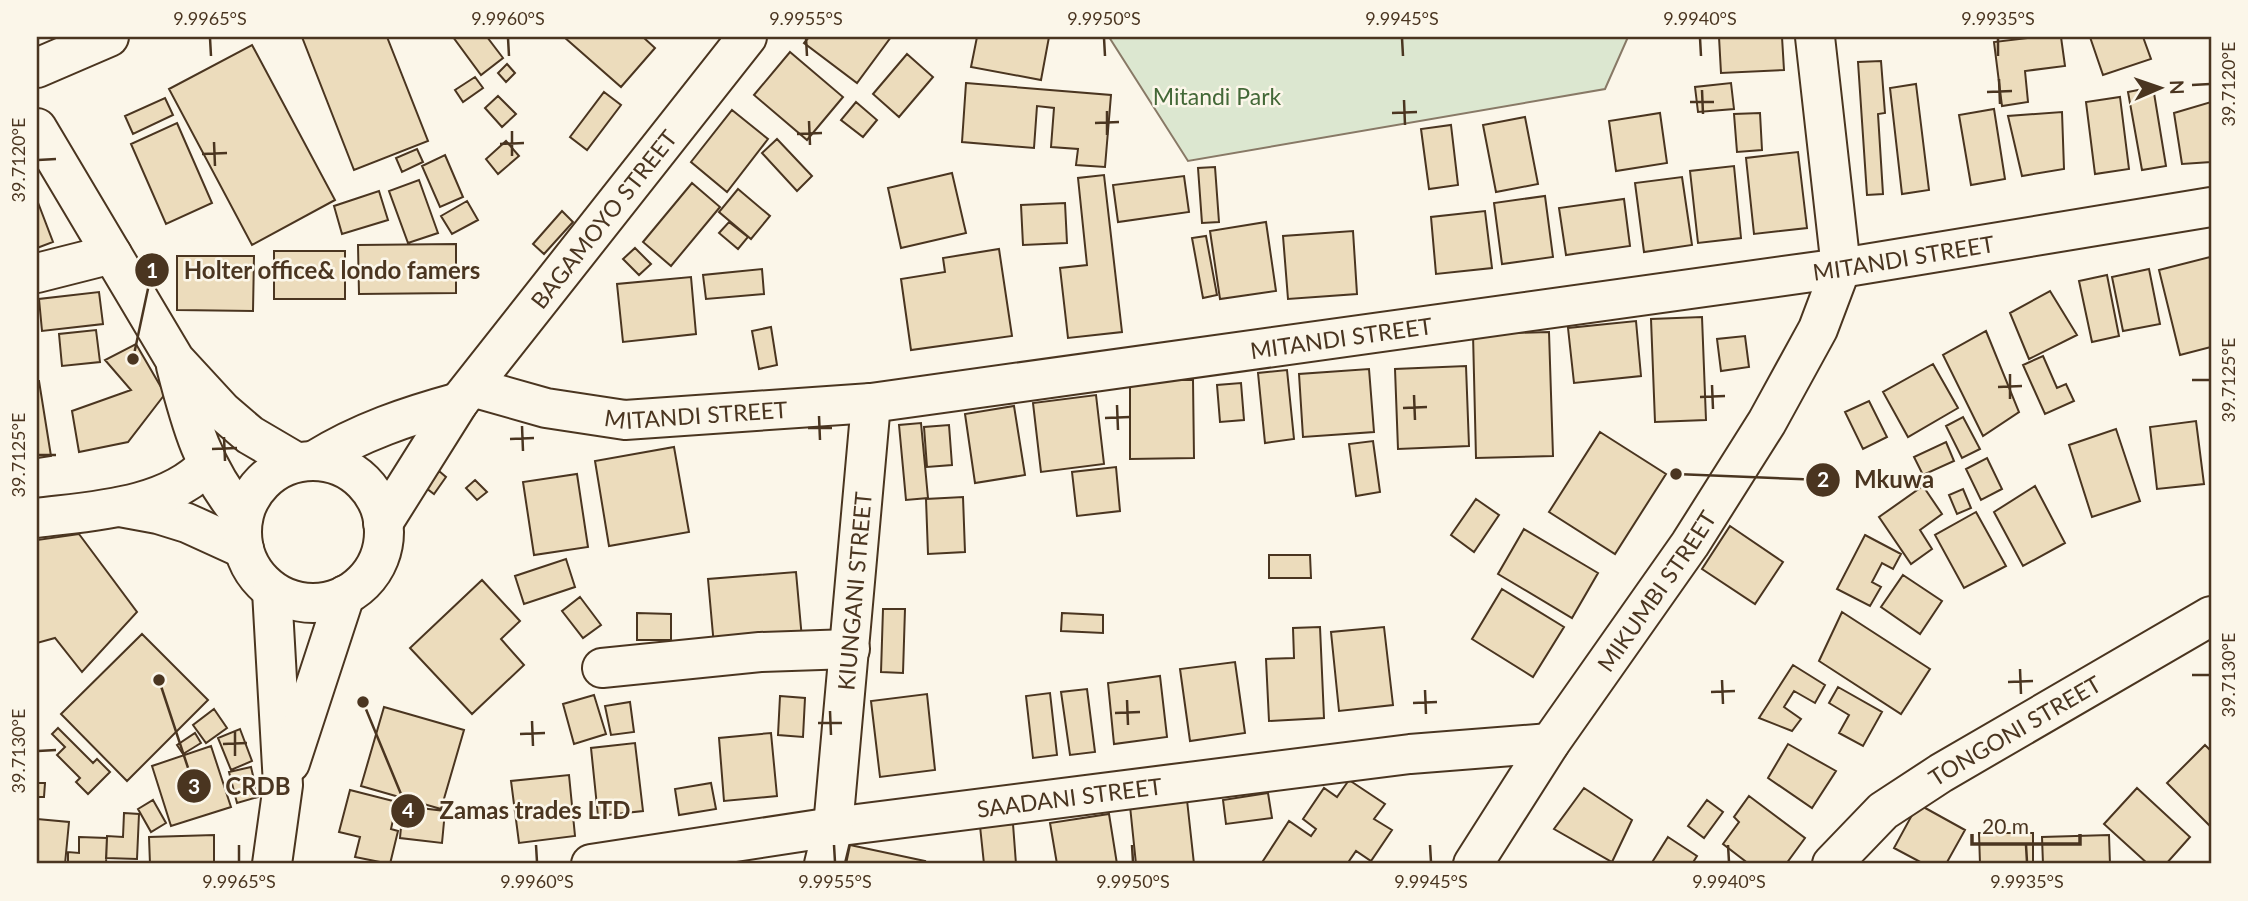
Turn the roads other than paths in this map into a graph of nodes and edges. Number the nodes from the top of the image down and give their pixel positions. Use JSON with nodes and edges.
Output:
{"nodes":[{"id":1,"x":109,"y":37,"type":"edge"},
{"id":2,"x":747,"y":37,"type":"edge"},
{"id":3,"x":1815,"y":37,"type":"edge"},
{"id":4,"x":37,"y":68,"type":"edge"},
{"id":5,"x":37,"y":128,"type":"edge"},
{"id":6,"x":2211,"y":206,"type":"edge"},
{"id":7,"x":112,"y":254,"type":"junction"},
{"id":8,"x":1841,"y":268,"type":"junction"},
{"id":9,"x":37,"y":273,"type":"edge"},
{"id":10,"x":174,"y":360,"type":"junction"},
{"id":11,"x":466,"y":394,"type":"junction"},
{"id":12,"x":871,"y":403,"type":"junction"},
{"id":13,"x":305,"y":461,"type":"junction"},
{"id":14,"x":207,"y":465,"type":"junction"},
{"id":15,"x":118,"y":507,"type":"junction"},
{"id":16,"x":37,"y":518,"type":"edge"},
{"id":17,"x":383,"y":523,"type":"junction"},
{"id":18,"x":244,"y":533,"type":"junction"},
{"id":19,"x":272,"y":591,"type":"junction"},
{"id":20,"x":345,"y":595,"type":"junction"},
{"id":21,"x":2211,"y":616,"type":"edge"},
{"id":22,"x":850,"y":649,"type":"junction"},
{"id":23,"x":602,"y":668,"type":"dead end"},
{"id":24,"x":1550,"y":743,"type":"junction"},
{"id":25,"x":283,"y":785,"type":"junction"},
{"id":26,"x":833,"y":827,"type":"junction"},
{"id":27,"x":272,"y":864,"type":"edge"},
{"id":28,"x":591,"y":864,"type":"edge"},
{"id":29,"x":824,"y":864,"type":"edge"},
{"id":30,"x":1472,"y":864,"type":"edge"},
{"id":31,"x":1832,"y":864,"type":"edge"}],
"edges":[{"from":1,"to":4,"type":"street"},
{"from":2,"to":11,"type":"street","name":"BAGAMOYO STREET"},
{"from":3,"to":8,"type":"street"},
{"from":5,"to":7,"type":"street"},
{"from":6,"to":8,"type":"street","name":"MITANDI STREET"},
{"from":7,"to":9,"type":"street"},
{"from":7,"to":10,"type":"street"},
{"from":8,"to":12,"type":"street","name":"MITANDI STREET"},
{"from":8,"to":24,"type":"street","name":"MIKUMBI STREET"},
{"from":10,"to":13,"type":"street"},
{"from":10,"to":14,"type":"street"},
{"from":11,"to":12,"type":"street","name":"MITANDI STREET"},
{"from":11,"to":13,"type":"street"},
{"from":11,"to":17,"type":"street","name":"BAGAMOYO STREET"},
{"from":12,"to":22,"type":"street","name":"KIUNGANI STREET"},
{"from":13,"to":17,"type":"street"},
{"from":13,"to":18,"type":"street"},
{"from":14,"to":15,"type":"street"},
{"from":14,"to":18,"type":"street"},
{"from":15,"to":16,"type":"street"},
{"from":15,"to":18,"type":"street"},
{"from":17,"to":20,"type":"street"},
{"from":18,"to":19,"type":"street"},
{"from":19,"to":20,"type":"street"},
{"from":19,"to":25,"type":"street"},
{"from":20,"to":25,"type":"street"},
{"from":21,"to":31,"type":"street","name":"TONGONI STREET"},
{"from":22,"to":23,"type":"street"},
{"from":22,"to":26,"type":"street","name":"KIUNGANI STREET"},
{"from":24,"to":26,"type":"street","name":"SAADANI STREET"},
{"from":24,"to":30,"type":"street","name":"MIKUMBI STREET"},
{"from":25,"to":27,"type":"street"},
{"from":26,"to":28,"type":"street","name":"SAADANI STREET"},
{"from":26,"to":29,"type":"street","name":"KIUNGANI STREET"}]}
